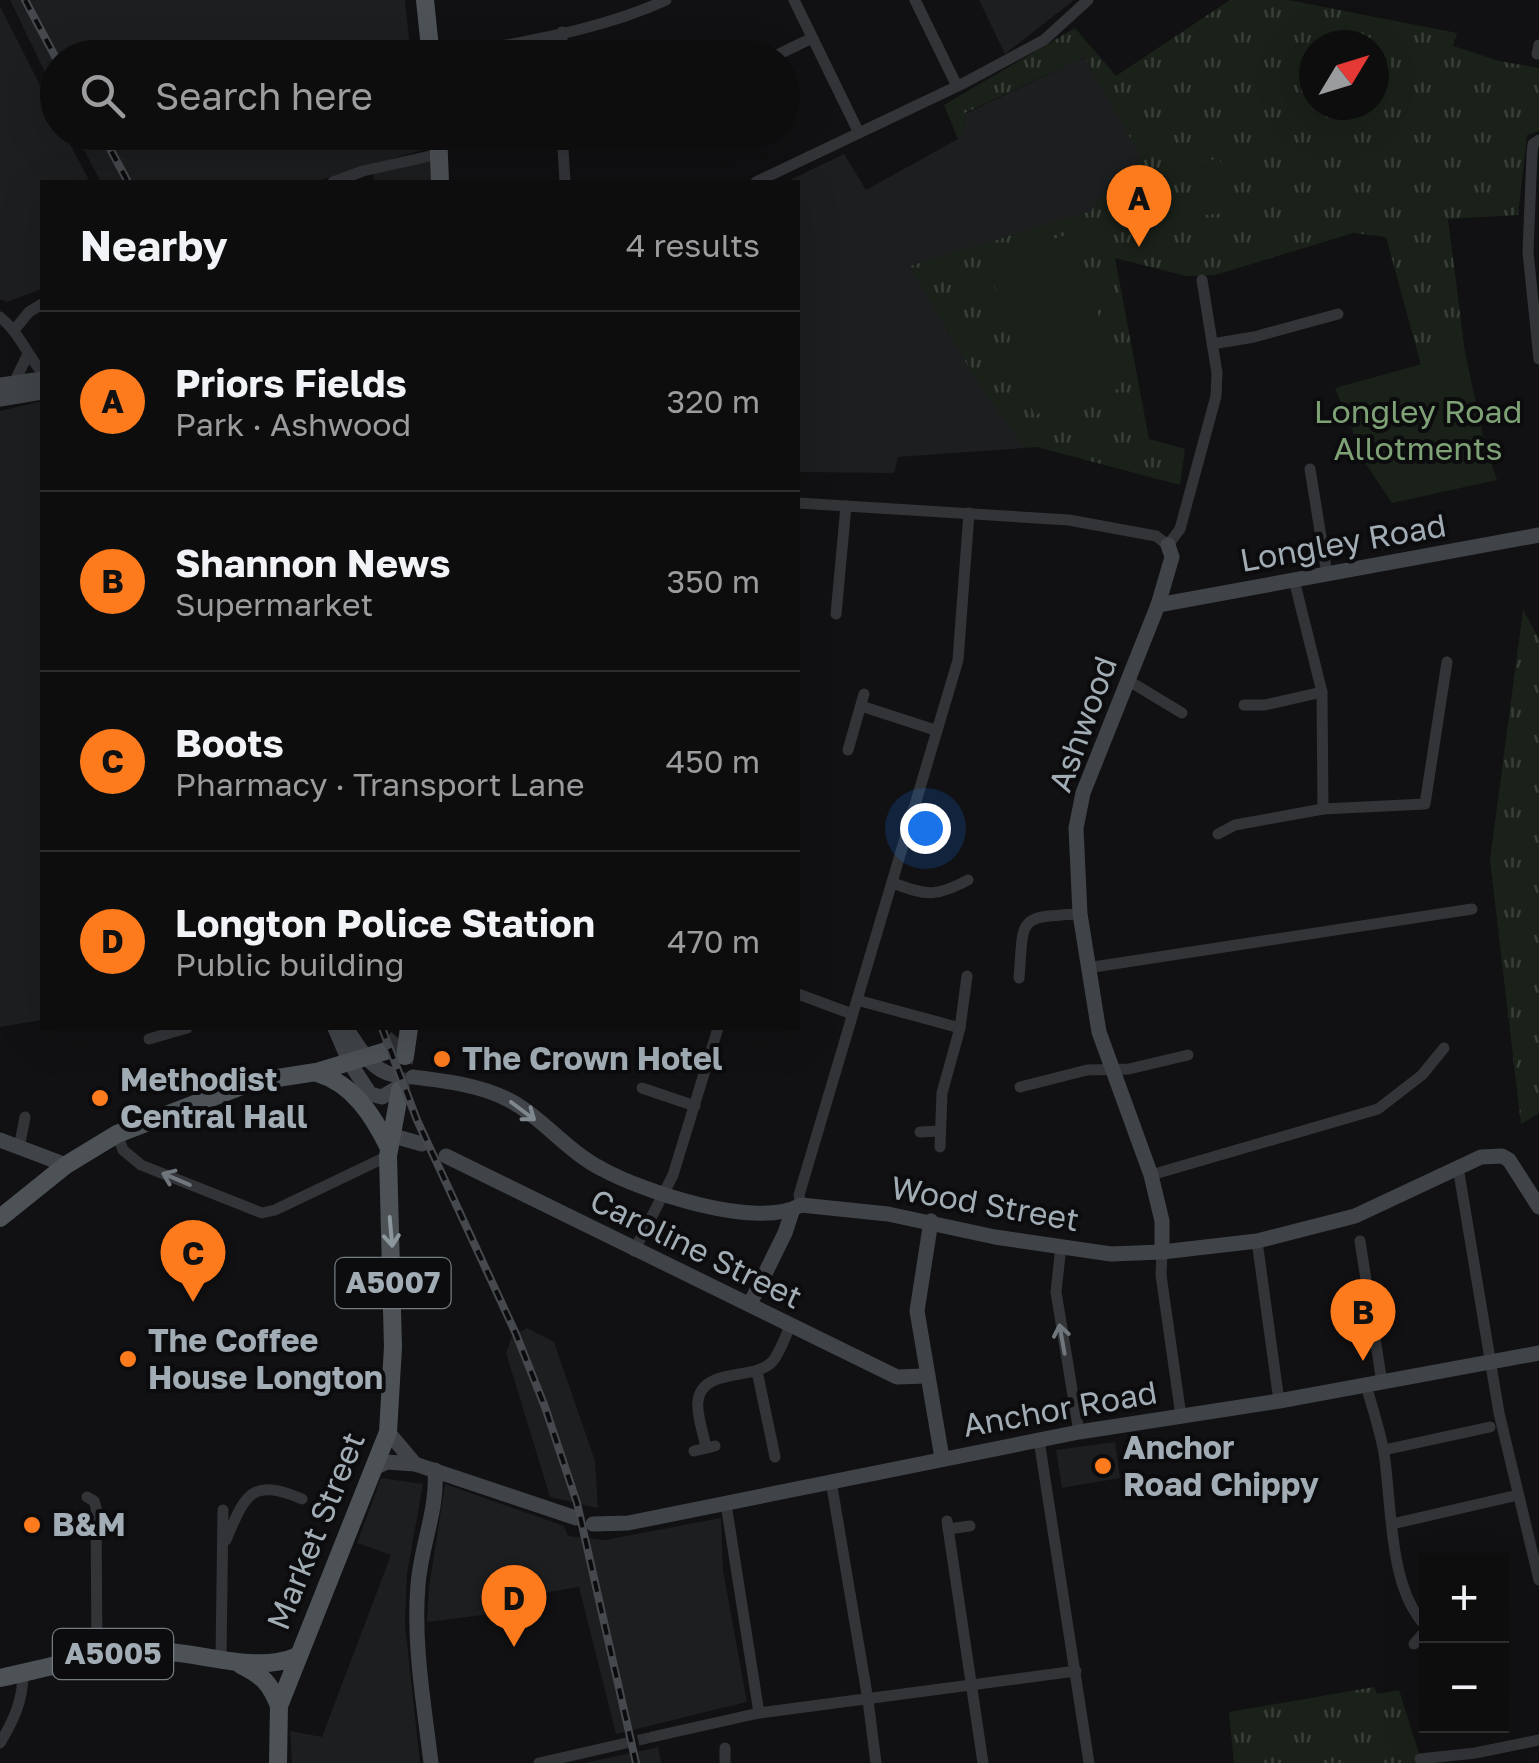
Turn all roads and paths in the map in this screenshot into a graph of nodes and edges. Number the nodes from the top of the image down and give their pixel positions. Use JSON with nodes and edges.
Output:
{"nodes":[{"id":1,"x":424,"y":0,"type":"edge"},
{"id":2,"x":666,"y":0,"type":"edge"},
{"id":3,"x":794,"y":0,"type":"edge"},
{"id":4,"x":915,"y":0,"type":"edge"},
{"id":5,"x":1088,"y":0,"type":"edge"},
{"id":6,"x":562,"y":32,"type":"junction"},
{"id":7,"x":812,"y":38,"type":"junction"},
{"id":8,"x":429,"y":40,"type":"edge"},
{"id":9,"x":525,"y":40,"type":"edge"},
{"id":10,"x":562,"y":40,"type":"edge"},
{"id":11,"x":800,"y":44,"type":"edge"},
{"id":12,"x":957,"y":86,"type":"junction"},
{"id":13,"x":859,"y":133,"type":"junction"},
{"id":14,"x":1539,"y":140,"type":"edge"},
{"id":15,"x":439,"y":150,"type":"edge"},
{"id":16,"x":563,"y":150,"type":"edge"},
{"id":17,"x":439,"y":154,"type":"junction"},
{"id":18,"x":338,"y":180,"type":"edge"},
{"id":19,"x":440,"y":180,"type":"edge"},
{"id":20,"x":565,"y":180,"type":"edge"},
{"id":21,"x":760,"y":180,"type":"edge"},
{"id":22,"x":1202,"y":280,"type":"dead end"},
{"id":23,"x":40,"y":305,"type":"edge"},
{"id":24,"x":1338,"y":314,"type":"dead end"},
{"id":25,"x":0,"y":317,"type":"edge"},
{"id":26,"x":14,"y":329,"type":"junction"},
{"id":27,"x":1212,"y":344,"type":"junction"},
{"id":28,"x":28,"y":354,"type":"junction"},
{"id":29,"x":1539,"y":359,"type":"edge"},
{"id":30,"x":40,"y":372,"type":"edge"},
{"id":31,"x":40,"y":376,"type":"edge"},
{"id":32,"x":7,"y":384,"type":"edge"},
{"id":33,"x":40,"y":392,"type":"edge"},
{"id":34,"x":0,"y":399,"type":"edge"},
{"id":35,"x":1310,"y":468,"type":"dead end"},
{"id":36,"x":800,"y":503,"type":"edge"},
{"id":37,"x":846,"y":506,"type":"junction"},
{"id":38,"x":968,"y":513,"type":"junction"},
{"id":39,"x":1539,"y":535,"type":"edge"},
{"id":40,"x":1168,"y":545,"type":"junction"},
{"id":41,"x":1328,"y":574,"type":"junction"},
{"id":42,"x":1294,"y":580,"type":"junction"},
{"id":43,"x":1158,"y":605,"type":"junction"},
{"id":44,"x":836,"y":614,"type":"dead end"},
{"id":45,"x":1447,"y":662,"type":"dead end"},
{"id":46,"x":1129,"y":680,"type":"junction"},
{"id":47,"x":1322,"y":692,"type":"junction"},
{"id":48,"x":1244,"y":706,"type":"dead end"},
{"id":49,"x":1182,"y":712,"type":"dead end"},
{"id":50,"x":936,"y":730,"type":"junction"},
{"id":51,"x":848,"y":750,"type":"dead end"},
{"id":52,"x":1323,"y":810,"type":"junction"},
{"id":53,"x":1218,"y":834,"type":"dead end"},
{"id":54,"x":968,"y":880,"type":"dead end"},
{"id":55,"x":893,"y":883,"type":"junction"},
{"id":56,"x":1472,"y":909,"type":"dead end"},
{"id":57,"x":1080,"y":914,"type":"junction"},
{"id":58,"x":1087,"y":968,"type":"junction"},
{"id":59,"x":968,"y":976,"type":"dead end"},
{"id":60,"x":1019,"y":978,"type":"dead end"},
{"id":61,"x":800,"y":995,"type":"edge"},
{"id":62,"x":857,"y":1000,"type":"junction"},
{"id":63,"x":852,"y":1014,"type":"junction"},
{"id":64,"x":960,"y":1028,"type":"junction"},
{"id":65,"x":336,"y":1030,"type":"edge"},
{"id":66,"x":347,"y":1030,"type":"edge"},
{"id":67,"x":717,"y":1030,"type":"edge"},
{"id":68,"x":165,"y":1032,"type":"edge"},
{"id":69,"x":148,"y":1039,"type":"dead end"},
{"id":70,"x":401,"y":1040,"type":"tunnel mouth"},
{"id":71,"x":1444,"y":1048,"type":"dead end"},
{"id":72,"x":1188,"y":1055,"type":"dead end"},
{"id":73,"x":359,"y":1061,"type":"junction"},
{"id":74,"x":1111,"y":1069,"type":"junction"},
{"id":75,"x":316,"y":1072,"type":"junction"},
{"id":76,"x":402,"y":1082,"type":"junction"},
{"id":77,"x":1020,"y":1087,"type":"dead end"},
{"id":78,"x":642,"y":1088,"type":"dead end"},
{"id":79,"x":695,"y":1106,"type":"junction"},
{"id":80,"x":25,"y":1117,"type":"dead end"},
{"id":81,"x":940,"y":1131,"type":"junction"},
{"id":82,"x":920,"y":1132,"type":"dead end"},
{"id":83,"x":117,"y":1134,"type":"junction"},
{"id":84,"x":0,"y":1140,"type":"edge"},
{"id":85,"x":422,"y":1144,"type":"dead end"},
{"id":86,"x":389,"y":1146,"type":"junction"},
{"id":87,"x":940,"y":1147,"type":"dead end"},
{"id":88,"x":19,"y":1148,"type":"junction"},
{"id":89,"x":446,"y":1156,"type":"dead end"},
{"id":90,"x":66,"y":1165,"type":"junction"},
{"id":91,"x":1458,"y":1167,"type":"junction"},
{"id":92,"x":1151,"y":1175,"type":"junction"},
{"id":93,"x":661,"y":1194,"type":"junction"},
{"id":94,"x":797,"y":1207,"type":"junction"},
{"id":95,"x":1539,"y":1207,"type":"edge"},
{"id":96,"x":0,"y":1218,"type":"edge"},
{"id":97,"x":931,"y":1221,"type":"junction"},
{"id":98,"x":1256,"y":1241,"type":"junction"},
{"id":99,"x":1360,"y":1241,"type":"dead end"},
{"id":100,"x":1061,"y":1246,"type":"junction"},
{"id":101,"x":634,"y":1251,"type":"junction"},
{"id":102,"x":1162,"y":1252,"type":"junction"},
{"id":103,"x":750,"y":1304,"type":"junction"},
{"id":104,"x":790,"y":1326,"type":"junction"},
{"id":105,"x":1539,"y":1353,"type":"edge"},
{"id":106,"x":1489,"y":1362,"type":"junction"},
{"id":107,"x":757,"y":1372,"type":"junction"},
{"id":108,"x":925,"y":1376,"type":"junction"},
{"id":109,"x":1374,"y":1384,"type":"junction"},
{"id":110,"x":1279,"y":1400,"type":"junction"},
{"id":111,"x":1180,"y":1416,"type":"junction"},
{"id":112,"x":1490,"y":1427,"type":"dead end"},
{"id":113,"x":388,"y":1432,"type":"junction"},
{"id":114,"x":1079,"y":1432,"type":"junction"},
{"id":115,"x":1039,"y":1440,"type":"junction"},
{"id":116,"x":705,"y":1448,"type":"dead end"},
{"id":117,"x":1384,"y":1450,"type":"junction"},
{"id":118,"x":775,"y":1457,"type":"dead end"},
{"id":119,"x":942,"y":1458,"type":"junction"},
{"id":120,"x":415,"y":1464,"type":"junction"},
{"id":121,"x":374,"y":1468,"type":"junction"},
{"id":122,"x":436,"y":1470,"type":"junction"},
{"id":123,"x":830,"y":1481,"type":"junction"},
{"id":124,"x":1518,"y":1495,"type":"junction"},
{"id":125,"x":87,"y":1497,"type":"dead end"},
{"id":126,"x":302,"y":1500,"type":"dead end"},
{"id":127,"x":726,"y":1504,"type":"junction"},
{"id":128,"x":223,"y":1510,"type":"dead end"},
{"id":129,"x":576,"y":1518,"type":"dead end"},
{"id":130,"x":593,"y":1524,"type":"dead end"},
{"id":131,"x":1392,"y":1524,"type":"junction"},
{"id":132,"x":970,"y":1526,"type":"dead end"},
{"id":133,"x":223,"y":1549,"type":"junction"},
{"id":134,"x":1536,"y":1550,"type":"edge"},
{"id":135,"x":1539,"y":1580,"type":"edge"},
{"id":136,"x":1419,"y":1619,"type":"edge"},
{"id":137,"x":1419,"y":1637,"type":"edge"},
{"id":138,"x":1414,"y":1644,"type":"dead end"},
{"id":139,"x":96,"y":1656,"type":"junction"},
{"id":140,"x":298,"y":1656,"type":"junction"},
{"id":141,"x":225,"y":1658,"type":"junction"},
{"id":142,"x":1076,"y":1671,"type":"junction"},
{"id":143,"x":23,"y":1673,"type":"junction"},
{"id":144,"x":0,"y":1678,"type":"edge"},
{"id":145,"x":973,"y":1686,"type":"junction"},
{"id":146,"x":868,"y":1700,"type":"junction"},
{"id":147,"x":279,"y":1706,"type":"junction"},
{"id":148,"x":759,"y":1713,"type":"junction"},
{"id":149,"x":652,"y":1737,"type":"tunnel mouth"},
{"id":150,"x":1539,"y":1740,"type":"edge"},
{"id":151,"x":0,"y":1742,"type":"edge"},
{"id":152,"x":622,"y":1744,"type":"tunnel mouth"},
{"id":153,"x":725,"y":1748,"type":"dead end"},
{"id":154,"x":1420,"y":1758,"type":"dead end"},
{"id":155,"x":1442,"y":1760,"type":"edge"},
{"id":156,"x":278,"y":1763,"type":"edge"},
{"id":157,"x":430,"y":1763,"type":"edge"},
{"id":158,"x":539,"y":1763,"type":"edge"},
{"id":159,"x":725,"y":1763,"type":"edge"},
{"id":160,"x":876,"y":1763,"type":"edge"},
{"id":161,"x":983,"y":1763,"type":"edge"},
{"id":162,"x":1089,"y":1763,"type":"edge"}],
"edges":[{"from":1,"to":8,"type":"main road"},
{"from":2,"to":6,"type":"street"},
{"from":3,"to":7,"type":"street"},
{"from":4,"to":12,"type":"street"},
{"from":5,"to":12,"type":"street"},
{"from":6,"to":9,"type":"street"},
{"from":6,"to":10,"type":"street"},
{"from":7,"to":11,"type":"street"},
{"from":7,"to":13,"type":"street"},
{"from":12,"to":13,"type":"street"},
{"from":13,"to":21,"type":"street"},
{"from":14,"to":29,"type":"street"},
{"from":15,"to":17,"type":"main road"},
{"from":16,"to":20,"type":"street"},
{"from":17,"to":18,"type":"street"},
{"from":17,"to":19,"type":"main road"},
{"from":22,"to":27,"type":"street","name":"Ashwood"},
{"from":23,"to":26,"type":"street"},
{"from":24,"to":27,"type":"street"},
{"from":25,"to":26,"type":"street"},
{"from":26,"to":28,"type":"street"},
{"from":27,"to":40,"type":"street","name":"Ashwood"},
{"from":28,"to":30,"type":"street"},
{"from":28,"to":32,"type":"street"},
{"from":31,"to":32,"type":"street"},
{"from":33,"to":34,"type":"street"},
{"from":35,"to":41,"type":"street"},
{"from":36,"to":37,"type":"street"},
{"from":37,"to":38,"type":"street"},
{"from":37,"to":44,"type":"street"},
{"from":38,"to":40,"type":"street"},
{"from":38,"to":50,"type":"street"},
{"from":39,"to":41,"type":"street","name":"Longley Road"},
{"from":40,"to":43,"type":"street","name":"Ashwood"},
{"from":41,"to":42,"type":"street","name":"Longley Road"},
{"from":42,"to":43,"type":"street","name":"Longley Road"},
{"from":42,"to":47,"type":"street"},
{"from":43,"to":46,"type":"street","name":"Ashwood"},
{"from":45,"to":52,"type":"street"},
{"from":46,"to":49,"type":"street"},
{"from":46,"to":57,"type":"street","name":"Ashwood"},
{"from":47,"to":48,"type":"street"},
{"from":47,"to":52,"type":"street"},
{"from":50,"to":51,"type":"street"},
{"from":50,"to":55,"type":"street"},
{"from":52,"to":53,"type":"street"},
{"from":54,"to":55,"type":"street"},
{"from":55,"to":62,"type":"street"},
{"from":56,"to":58,"type":"street"},
{"from":57,"to":58,"type":"street","name":"Ashwood"},
{"from":57,"to":60,"type":"street"},
{"from":58,"to":74,"type":"street","name":"Ashwood"},
{"from":59,"to":64,"type":"street"},
{"from":61,"to":63,"type":"street"},
{"from":62,"to":63,"type":"street"},
{"from":62,"to":64,"type":"street"},
{"from":63,"to":94,"type":"street"},
{"from":64,"to":81,"type":"street"},
{"from":65,"to":73,"type":"street"},
{"from":66,"to":73,"type":"street"},
{"from":67,"to":79,"type":"street"},
{"from":68,"to":69,"type":"street"},
{"from":70,"to":73,"type":"main road"},
{"from":71,"to":92,"type":"street"},
{"from":72,"to":74,"type":"street"},
{"from":73,"to":75,"type":"main road"},
{"from":73,"to":76,"type":"street"},
{"from":73,"to":76,"type":"street","name":"Wood Street"},
{"from":74,"to":77,"type":"street"},
{"from":74,"to":92,"type":"street","name":"Ashwood"},
{"from":75,"to":83,"type":"main road"},
{"from":75,"to":86,"type":"main road"},
{"from":76,"to":86,"type":"main road","number":"A5007"},
{"from":76,"to":93,"type":"street","name":"Wood Street","one_way":true},
{"from":78,"to":79,"type":"street"},
{"from":79,"to":93,"type":"street"},
{"from":80,"to":88,"type":"street"},
{"from":81,"to":82,"type":"street"},
{"from":81,"to":87,"type":"street"},
{"from":86,"to":83,"type":"street","one_way":true},
{"from":83,"to":90,"type":"main road"},
{"from":84,"to":88,"type":"street"},
{"from":85,"to":86,"type":"street"},
{"from":86,"to":113,"type":"main road","name":"Market Street","number":"A5007","one_way":true},
{"from":88,"to":90,"type":"street"},
{"from":89,"to":101,"type":"street","name":"Caroline Street"},
{"from":90,"to":96,"type":"main road"},
{"from":91,"to":95,"type":"street","name":"Wood Street"},
{"from":91,"to":98,"type":"street","name":"Wood Street"},
{"from":91,"to":106,"type":"street"},
{"from":92,"to":102,"type":"street","name":"Ashwood"},
{"from":93,"to":94,"type":"street","name":"Wood Street"},
{"from":93,"to":101,"type":"street"},
{"from":94,"to":97,"type":"street","name":"Wood Street"},
{"from":94,"to":103,"type":"street"},
{"from":97,"to":100,"type":"street","name":"Wood Street"},
{"from":97,"to":108,"type":"street"},
{"from":98,"to":102,"type":"street","name":"Wood Street"},
{"from":98,"to":110,"type":"street"},
{"from":99,"to":109,"type":"street"},
{"from":100,"to":102,"type":"street","name":"Wood Street"},
{"from":114,"to":100,"type":"street","one_way":true},
{"from":101,"to":103,"type":"street","name":"Caroline Street"},
{"from":102,"to":111,"type":"street"},
{"from":103,"to":104,"type":"street","name":"Caroline Street"},
{"from":104,"to":107,"type":"street"},
{"from":104,"to":108,"type":"street","name":"Caroline Street"},
{"from":105,"to":106,"type":"street","name":"Anchor Road"},
{"from":106,"to":109,"type":"street","name":"Anchor Road"},
{"from":106,"to":124,"type":"street"},
{"from":107,"to":116,"type":"street"},
{"from":107,"to":118,"type":"street"},
{"from":108,"to":119,"type":"street"},
{"from":109,"to":110,"type":"street","name":"Anchor Road"},
{"from":109,"to":117,"type":"street"},
{"from":110,"to":111,"type":"street","name":"Anchor Road"},
{"from":111,"to":114,"type":"street","name":"Anchor Road"},
{"from":112,"to":117,"type":"street"},
{"from":113,"to":120,"type":"street"},
{"from":113,"to":121,"type":"main road","name":"Market Street","number":"A5007"},
{"from":114,"to":115,"type":"street","name":"Anchor Road"},
{"from":115,"to":119,"type":"street","name":"Anchor Road"},
{"from":115,"to":142,"type":"street"},
{"from":117,"to":131,"type":"street"},
{"from":119,"to":123,"type":"street","name":"Anchor Road"},
{"from":120,"to":121,"type":"street"},
{"from":120,"to":122,"type":"street"},
{"from":121,"to":140,"type":"main road","name":"Market Street","number":"A5007"},
{"from":122,"to":129,"type":"street"},
{"from":122,"to":157,"type":"street"},
{"from":123,"to":127,"type":"street","name":"Anchor Road"},
{"from":123,"to":146,"type":"street"},
{"from":124,"to":131,"type":"street"},
{"from":124,"to":134,"type":"street"},
{"from":125,"to":139,"type":"street"},
{"from":126,"to":133,"type":"street"},
{"from":127,"to":130,"type":"street","name":"Anchor Road"},
{"from":127,"to":148,"type":"street"},
{"from":128,"to":133,"type":"street"},
{"from":131,"to":136,"type":"street"},
{"from":132,"to":145,"type":"street"},
{"from":133,"to":141,"type":"street"},
{"from":134,"to":135,"type":"street"},
{"from":137,"to":138,"type":"street"},
{"from":139,"to":141,"type":"main road","number":"A5005"},
{"from":139,"to":143,"type":"main road","number":"A5005"},
{"from":140,"to":141,"type":"main road","number":"A5005"},
{"from":140,"to":147,"type":"main road","name":"Market Street","number":"A5007"},
{"from":141,"to":147,"type":"main road","number":"A5005"},
{"from":142,"to":145,"type":"street"},
{"from":142,"to":162,"type":"street"},
{"from":143,"to":144,"type":"main road","number":"A5005"},
{"from":143,"to":151,"type":"street"},
{"from":145,"to":146,"type":"street"},
{"from":145,"to":161,"type":"street"},
{"from":146,"to":148,"type":"street"},
{"from":146,"to":160,"type":"street"},
{"from":147,"to":156,"type":"main road","number":"A5007"},
{"from":148,"to":149,"type":"street"},
{"from":150,"to":155,"type":"street"},
{"from":152,"to":158,"type":"street"},
{"from":153,"to":159,"type":"street"},
{"from":154,"to":155,"type":"street"}]}
